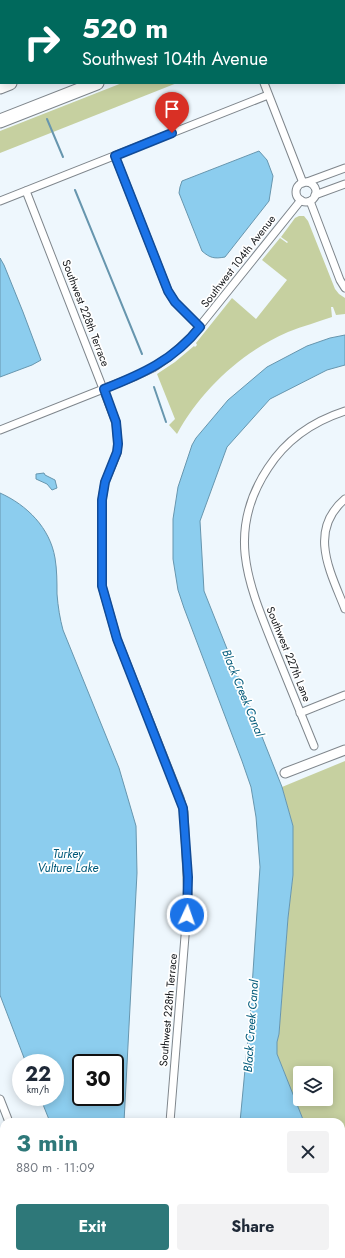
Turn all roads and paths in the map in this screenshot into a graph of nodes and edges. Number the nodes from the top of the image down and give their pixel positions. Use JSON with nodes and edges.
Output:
{"nodes":[{"id":1,"x":94,"y":84,"type":"edge"},
{"id":2,"x":264,"y":84,"type":"edge"},
{"id":3,"x":268,"y":95,"type":"junction"},
{"id":4,"x":0,"y":121,"type":"edge"},
{"id":5,"x":115,"y":156,"type":"junction"},
{"id":6,"x":345,"y":168,"type":"edge"},
{"id":7,"x":305,"y":182,"type":"junction"},
{"id":8,"x":345,"y":184,"type":"edge"},
{"id":9,"x":26,"y":191,"type":"junction"},
{"id":10,"x":315,"y":195,"type":"junction"},
{"id":11,"x":301,"y":200,"type":"junction"},
{"id":12,"x":0,"y":201,"type":"edge"},
{"id":13,"x":310,"y":201,"type":"junction"},
{"id":14,"x":345,"y":288,"type":"edge"},
{"id":15,"x":200,"y":327,"type":"junction"},
{"id":16,"x":104,"y":389,"type":"junction"},
{"id":17,"x":345,"y":411,"type":"edge"},
{"id":18,"x":0,"y":430,"type":"edge"},
{"id":19,"x":345,"y":500,"type":"edge"},
{"id":20,"x":345,"y":609,"type":"edge"},
{"id":21,"x":345,"y":695,"type":"edge"},
{"id":22,"x":300,"y":713,"type":"junction"},
{"id":23,"x":314,"y":746,"type":"dead end"},
{"id":24,"x":345,"y":750,"type":"edge"},
{"id":25,"x":285,"y":773,"type":"dead end"},
{"id":26,"x":0,"y":1099,"type":"edge"},
{"id":27,"x":7,"y":1118,"type":"edge"},
{"id":28,"x":170,"y":1118,"type":"edge"}],
"edges":[{"from":1,"to":4,"type":"highway"},
{"from":2,"to":3,"type":"street"},
{"from":3,"to":5,"type":"street"},
{"from":3,"to":7,"type":"street"},
{"from":5,"to":9,"type":"street"},
{"from":5,"to":15,"type":"street"},
{"from":6,"to":7,"type":"street"},
{"from":7,"to":10,"type":"street"},
{"from":7,"to":11,"type":"street"},
{"from":8,"to":10,"type":"street"},
{"from":9,"to":12,"type":"street"},
{"from":9,"to":16,"type":"street","name":"Southwest 228th Terrace"},
{"from":10,"to":13,"type":"street"},
{"from":11,"to":13,"type":"street"},
{"from":11,"to":15,"type":"street","name":"Southwest 104th Avenue"},
{"from":13,"to":14,"type":"street"},
{"from":15,"to":16,"type":"street","name":"Southwest 104th Avenue"},
{"from":16,"to":18,"type":"street","name":"Southwest 104th Avenue"},
{"from":16,"to":28,"type":"street","name":"Southwest 228th Terrace"},
{"from":17,"to":22,"type":"street","name":"Southwest 227th Lane"},
{"from":19,"to":20,"type":"street"},
{"from":21,"to":22,"type":"street"},
{"from":22,"to":23,"type":"street","name":"Southwest 227th Lane"},
{"from":24,"to":25,"type":"street"},
{"from":26,"to":27,"type":"street"}]}
